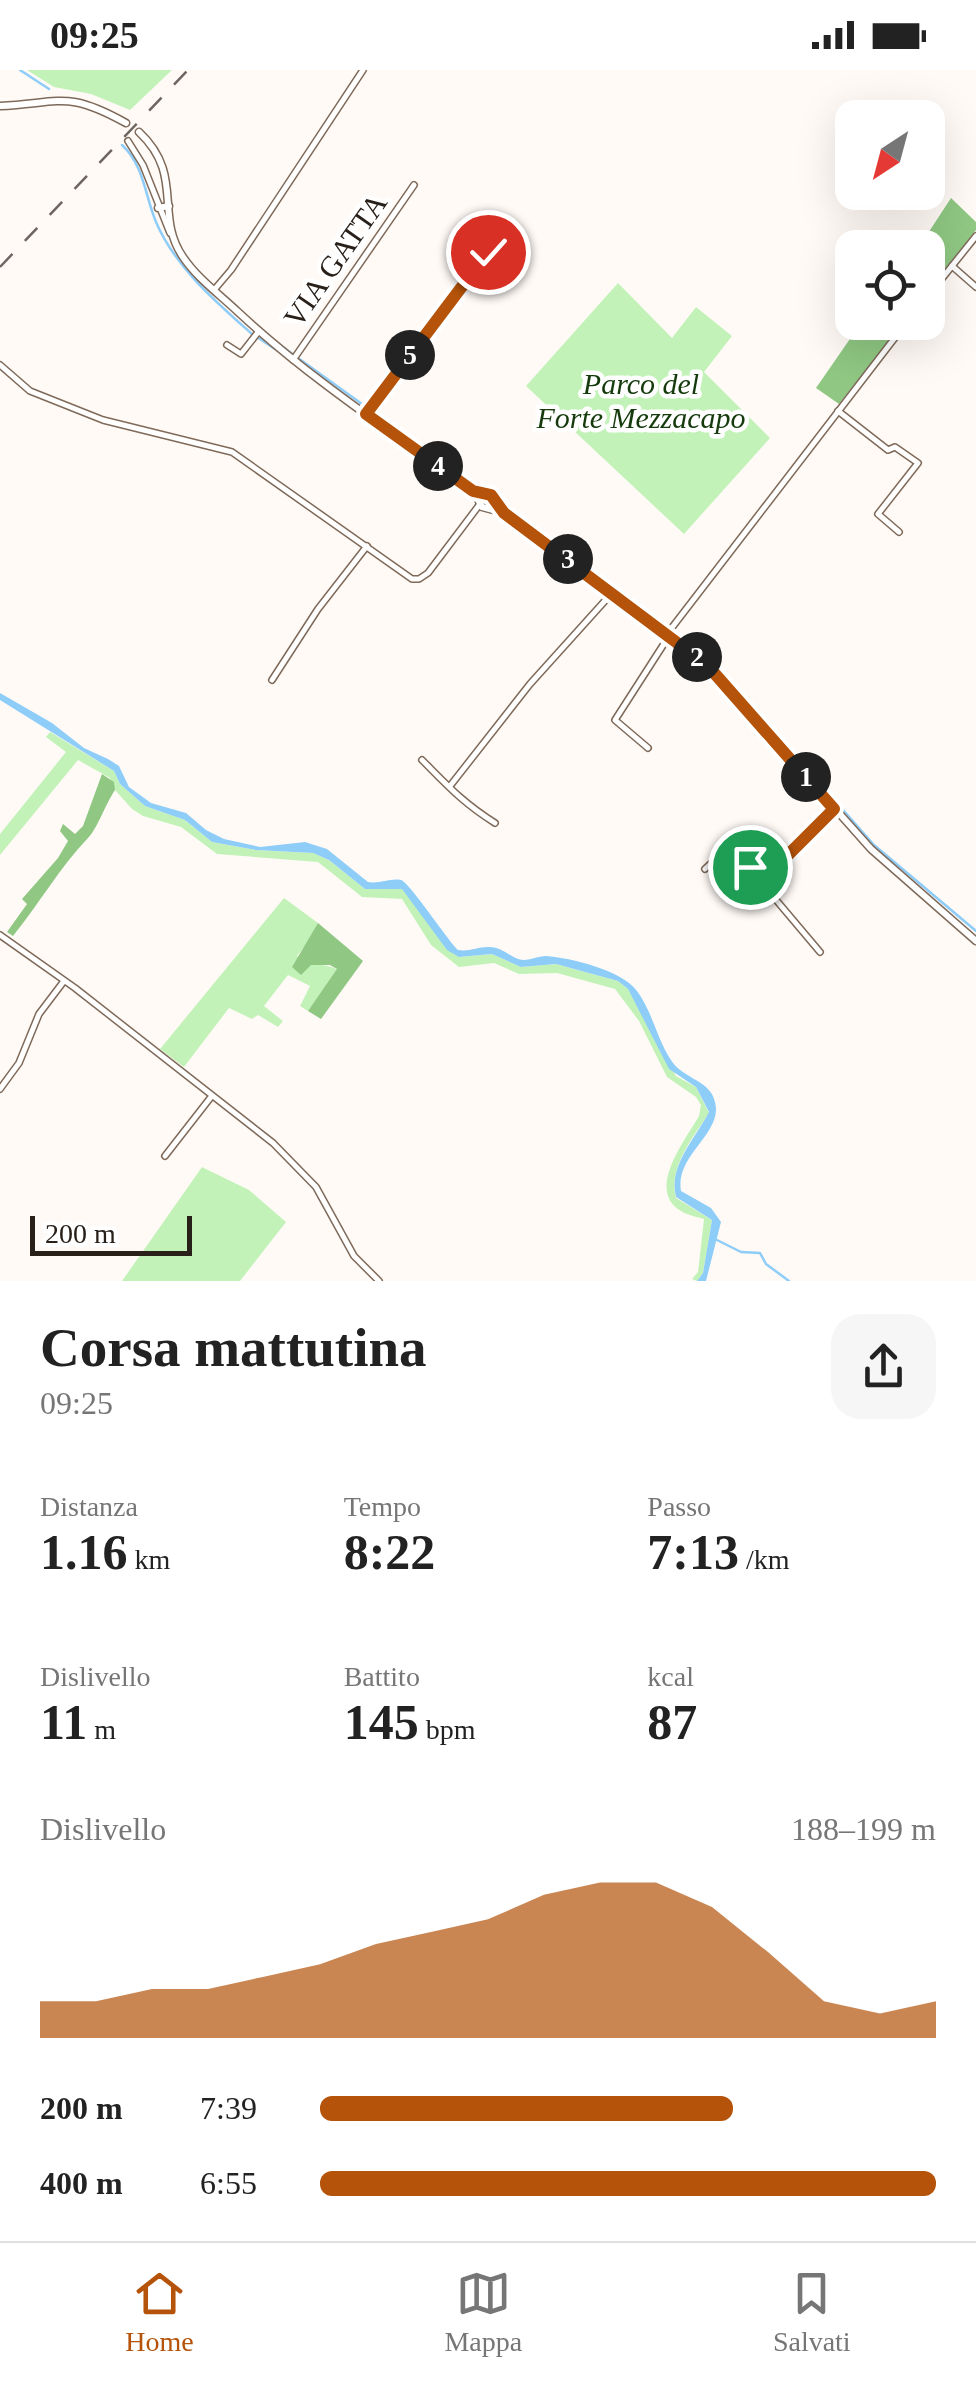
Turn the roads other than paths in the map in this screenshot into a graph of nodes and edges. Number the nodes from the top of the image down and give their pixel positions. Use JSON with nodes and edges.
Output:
{"nodes":[{"id":1,"x":364,"y":70,"type":"edge"},
{"id":2,"x":0,"y":106,"type":"edge"},
{"id":3,"x":126,"y":123,"type":"dead end"},
{"id":4,"x":139,"y":132,"type":"dead end"},
{"id":5,"x":128,"y":141,"type":"dead end"},
{"id":6,"x":414,"y":185,"type":"dead end"},
{"id":7,"x":169,"y":206,"type":"junction"},
{"id":8,"x":158,"y":208,"type":"junction"},
{"id":9,"x":976,"y":236,"type":"edge"},
{"id":10,"x":173,"y":237,"type":"junction"},
{"id":11,"x":488,"y":252,"type":"dead end"},
{"id":12,"x":952,"y":266,"type":"junction"},
{"id":13,"x":945,"y":275,"type":"edge"},
{"id":14,"x":976,"y":286,"type":"edge"},
{"id":15,"x":214,"y":290,"type":"junction"},
{"id":16,"x":259,"y":331,"type":"junction"},
{"id":17,"x":893,"y":340,"type":"edge"},
{"id":18,"x":228,"y":345,"type":"dead end"},
{"id":19,"x":294,"y":357,"type":"junction"},
{"id":20,"x":0,"y":365,"type":"edge"},
{"id":21,"x":368,"y":411,"type":"junction"},
{"id":22,"x":838,"y":411,"type":"junction"},
{"id":23,"x":486,"y":503,"type":"junction"},
{"id":24,"x":899,"y":532,"type":"dead end"},
{"id":25,"x":367,"y":546,"type":"junction"},
{"id":26,"x":612,"y":592,"type":"junction"},
{"id":27,"x":668,"y":635,"type":"junction"},
{"id":28,"x":272,"y":680,"type":"dead end"},
{"id":29,"x":648,"y":748,"type":"dead end"},
{"id":30,"x":422,"y":760,"type":"dead end"},
{"id":31,"x":450,"y":786,"type":"junction"},
{"id":32,"x":834,"y":809,"type":"junction"},
{"id":33,"x":495,"y":823,"type":"dead end"},
{"id":34,"x":706,"y":869,"type":"dead end"},
{"id":35,"x":763,"y":880,"type":"junction"},
{"id":36,"x":0,"y":935,"type":"edge"},
{"id":37,"x":976,"y":941,"type":"edge"},
{"id":38,"x":820,"y":952,"type":"dead end"},
{"id":39,"x":64,"y":981,"type":"junction"},
{"id":40,"x":0,"y":1088,"type":"edge"},
{"id":41,"x":211,"y":1097,"type":"junction"},
{"id":42,"x":165,"y":1156,"type":"dead end"},
{"id":43,"x":380,"y":1281,"type":"edge"}],
"edges":[{"from":1,"to":15,"type":"street"},
{"from":2,"to":3,"type":"street"},
{"from":4,"to":7,"type":"street","name":"VIA GATTA"},
{"from":5,"to":8,"type":"street","name":"VIA GATTA"},
{"from":6,"to":19,"type":"street","name":"VIA GATTA"},
{"from":7,"to":8,"type":"street"},
{"from":7,"to":10,"type":"street","name":"VIA GATTA"},
{"from":8,"to":10,"type":"street","name":"VIA GATTA"},
{"from":9,"to":12,"type":"street"},
{"from":10,"to":15,"type":"street","name":"VIA GATTA"},
{"from":11,"to":21,"type":"street"},
{"from":12,"to":13,"type":"street"},
{"from":12,"to":14,"type":"street"},
{"from":15,"to":16,"type":"street","name":"VIA GATTA"},
{"from":16,"to":18,"type":"street","name":"VIA GATTA"},
{"from":16,"to":19,"type":"street","name":"VIA GATTA"},
{"from":17,"to":22,"type":"street"},
{"from":19,"to":21,"type":"street","name":"VIA GATTA"},
{"from":20,"to":25,"type":"street"},
{"from":21,"to":23,"type":"street","name":"VIA GATTA"},
{"from":22,"to":24,"type":"street"},
{"from":22,"to":27,"type":"street"},
{"from":23,"to":25,"type":"street"},
{"from":23,"to":26,"type":"street"},
{"from":25,"to":28,"type":"street"},
{"from":26,"to":27,"type":"street"},
{"from":26,"to":31,"type":"street"},
{"from":27,"to":29,"type":"street"},
{"from":27,"to":32,"type":"street"},
{"from":30,"to":31,"type":"street"},
{"from":31,"to":33,"type":"street"},
{"from":32,"to":35,"type":"street"},
{"from":32,"to":37,"type":"street"},
{"from":34,"to":35,"type":"street"},
{"from":35,"to":38,"type":"street"},
{"from":36,"to":39,"type":"street"},
{"from":39,"to":40,"type":"street"},
{"from":39,"to":41,"type":"street"},
{"from":41,"to":42,"type":"street"},
{"from":41,"to":43,"type":"street"}]}
